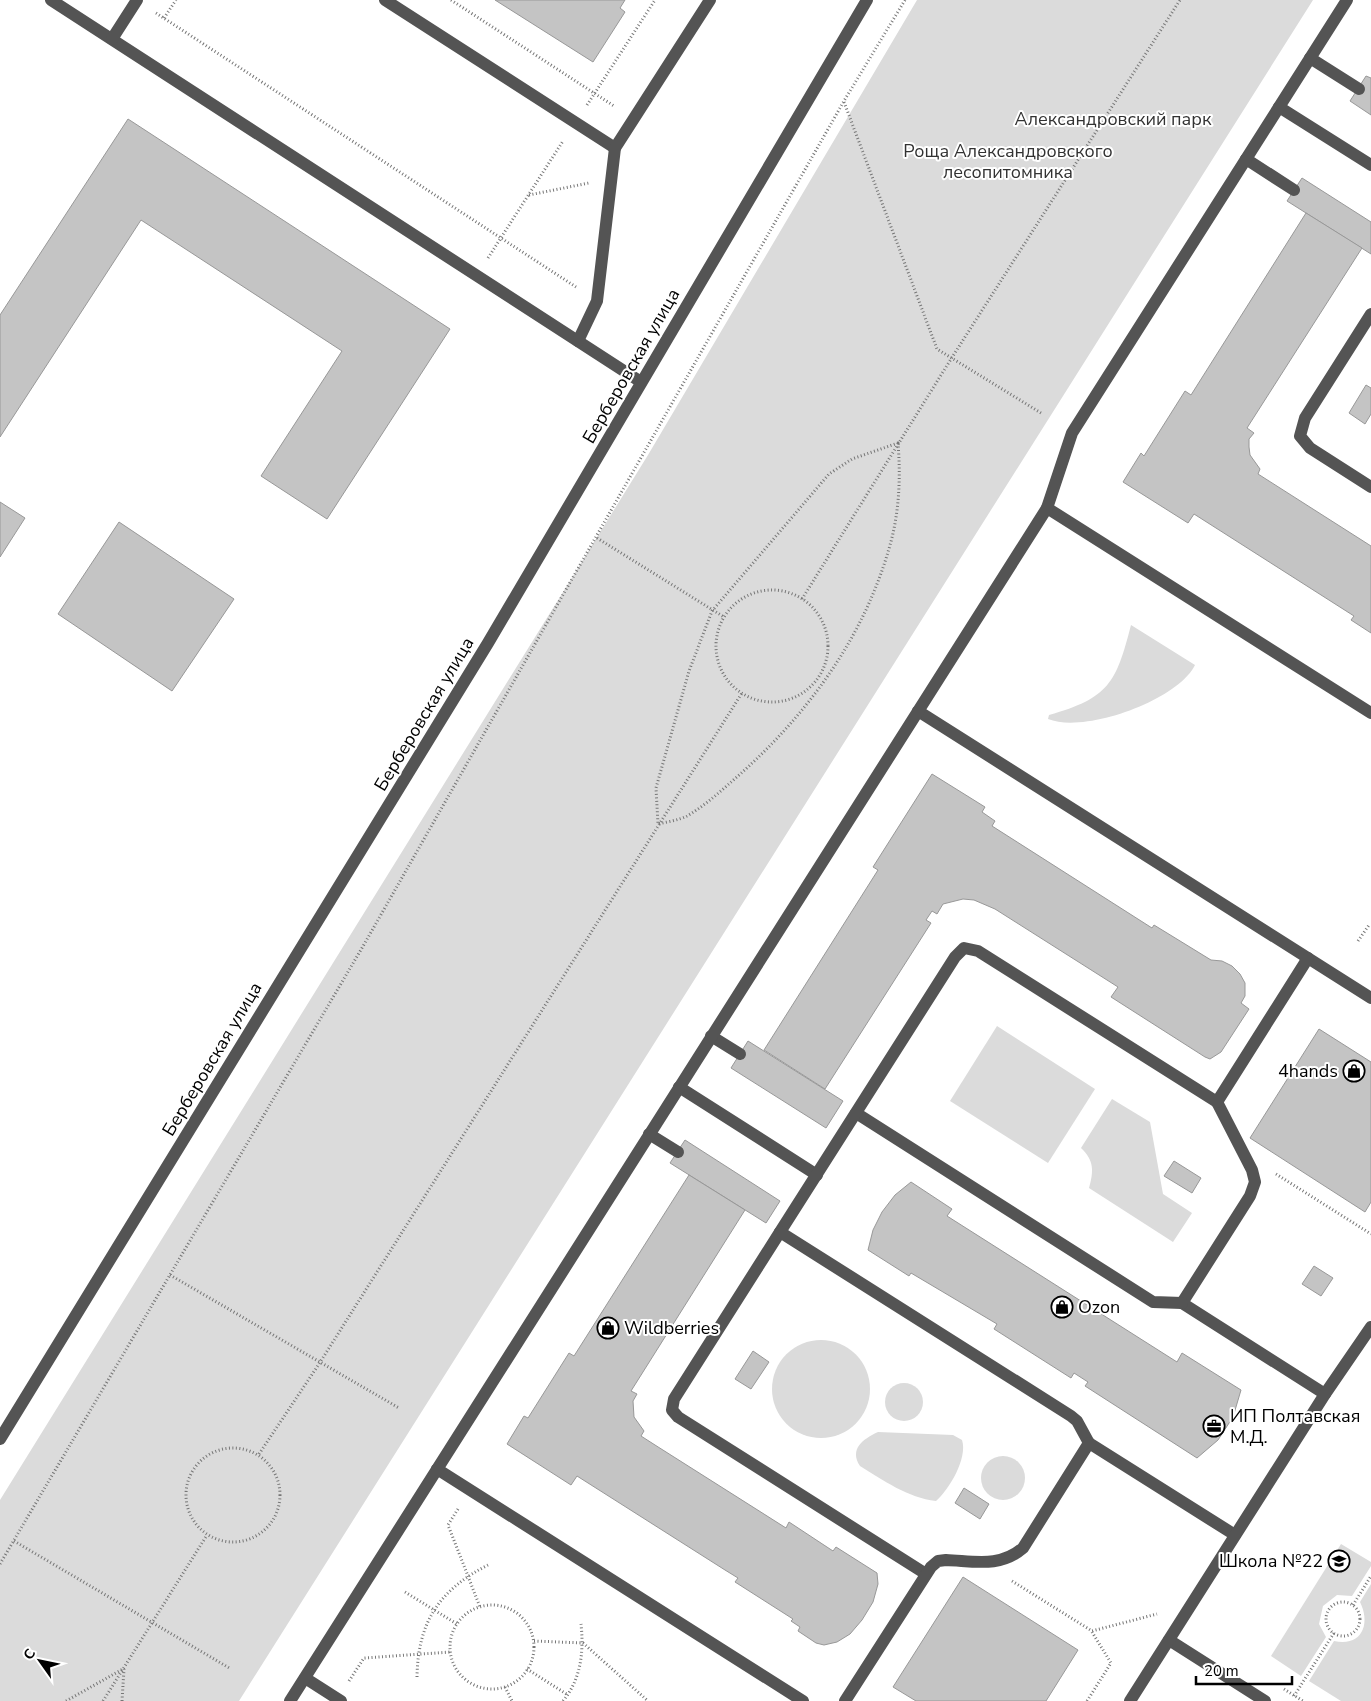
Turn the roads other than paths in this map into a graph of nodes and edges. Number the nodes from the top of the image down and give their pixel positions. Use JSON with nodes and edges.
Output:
{"nodes":[{"id":1,"x":50,"y":0,"type":"edge"},
{"id":2,"x":137,"y":0,"type":"edge"},
{"id":3,"x":384,"y":0,"type":"edge"},
{"id":4,"x":710,"y":0,"type":"edge"},
{"id":5,"x":866,"y":0,"type":"edge"},
{"id":6,"x":1347,"y":0,"type":"edge"},
{"id":7,"x":112,"y":39,"type":"junction"},
{"id":8,"x":1310,"y":58,"type":"junction"},
{"id":9,"x":1359,"y":89,"type":"dead end"},
{"id":10,"x":1279,"y":107,"type":"junction"},
{"id":11,"x":614,"y":148,"type":"junction"},
{"id":12,"x":1246,"y":159,"type":"junction"},
{"id":13,"x":1371,"y":165,"type":"edge"},
{"id":14,"x":1294,"y":190,"type":"dead end"},
{"id":15,"x":1371,"y":314,"type":"edge"},
{"id":16,"x":578,"y":341,"type":"junction"},
{"id":17,"x":641,"y":382,"type":"junction"},
{"id":18,"x":1371,"y":487,"type":"edge"},
{"id":19,"x":1047,"y":508,"type":"junction"},
{"id":20,"x":918,"y":711,"type":"junction"},
{"id":21,"x":1371,"y":713,"type":"edge"},
{"id":22,"x":1308,"y":958,"type":"junction"},
{"id":23,"x":1371,"y":998,"type":"edge"},
{"id":24,"x":712,"y":1036,"type":"junction"},
{"id":25,"x":740,"y":1054,"type":"dead end"},
{"id":26,"x":679,"y":1087,"type":"junction"},
{"id":27,"x":1217,"y":1102,"type":"junction"},
{"id":28,"x":856,"y":1113,"type":"junction"},
{"id":29,"x":649,"y":1134,"type":"junction"},
{"id":30,"x":678,"y":1152,"type":"dead end"},
{"id":31,"x":817,"y":1175,"type":"junction"},
{"id":32,"x":780,"y":1232,"type":"junction"},
{"id":33,"x":1182,"y":1303,"type":"junction"},
{"id":34,"x":1371,"y":1327,"type":"edge"},
{"id":35,"x":1325,"y":1394,"type":"junction"},
{"id":36,"x":0,"y":1439,"type":"edge"},
{"id":37,"x":1089,"y":1443,"type":"junction"},
{"id":38,"x":437,"y":1468,"type":"junction"},
{"id":39,"x":1235,"y":1536,"type":"junction"},
{"id":40,"x":926,"y":1574,"type":"junction"},
{"id":41,"x":1169,"y":1640,"type":"junction"},
{"id":42,"x":304,"y":1678,"type":"junction"},
{"id":43,"x":340,"y":1700,"type":"edge"},
{"id":44,"x":290,"y":1701,"type":"edge"},
{"id":45,"x":803,"y":1701,"type":"edge"},
{"id":46,"x":845,"y":1701,"type":"edge"},
{"id":47,"x":1130,"y":1701,"type":"edge"},
{"id":48,"x":1265,"y":1701,"type":"edge"}],
"edges":[{"from":1,"to":7,"type":"street"},
{"from":2,"to":7,"type":"street"},
{"from":3,"to":11,"type":"street"},
{"from":4,"to":11,"type":"street"},
{"from":5,"to":17,"type":"street","name":"Берберовская улица"},
{"from":6,"to":8,"type":"street"},
{"from":7,"to":16,"type":"street"},
{"from":8,"to":9,"type":"street"},
{"from":8,"to":10,"type":"street"},
{"from":10,"to":12,"type":"street"},
{"from":10,"to":13,"type":"street"},
{"from":11,"to":16,"type":"street"},
{"from":12,"to":14,"type":"street"},
{"from":12,"to":19,"type":"street"},
{"from":15,"to":18,"type":"street"},
{"from":16,"to":17,"type":"street"},
{"from":17,"to":36,"type":"street","name":"Берберовская улица"},
{"from":19,"to":20,"type":"street"},
{"from":19,"to":21,"type":"street"},
{"from":20,"to":22,"type":"street"},
{"from":20,"to":24,"type":"street"},
{"from":22,"to":23,"type":"street"},
{"from":22,"to":27,"type":"street"},
{"from":24,"to":25,"type":"street"},
{"from":24,"to":26,"type":"street"},
{"from":26,"to":29,"type":"street"},
{"from":26,"to":31,"type":"street"},
{"from":27,"to":28,"type":"street"},
{"from":27,"to":33,"type":"street"},
{"from":28,"to":31,"type":"street"},
{"from":28,"to":33,"type":"street"},
{"from":29,"to":30,"type":"street"},
{"from":29,"to":38,"type":"street"},
{"from":31,"to":32,"type":"street"},
{"from":32,"to":37,"type":"street"},
{"from":32,"to":40,"type":"street"},
{"from":33,"to":35,"type":"street"},
{"from":34,"to":35,"type":"street"},
{"from":35,"to":39,"type":"street"},
{"from":37,"to":39,"type":"street"},
{"from":37,"to":40,"type":"street"},
{"from":38,"to":42,"type":"street"},
{"from":38,"to":45,"type":"street"},
{"from":39,"to":41,"type":"street"},
{"from":40,"to":46,"type":"street"},
{"from":41,"to":47,"type":"street"},
{"from":41,"to":48,"type":"street"},
{"from":42,"to":43,"type":"street"},
{"from":42,"to":44,"type":"street"}]}
